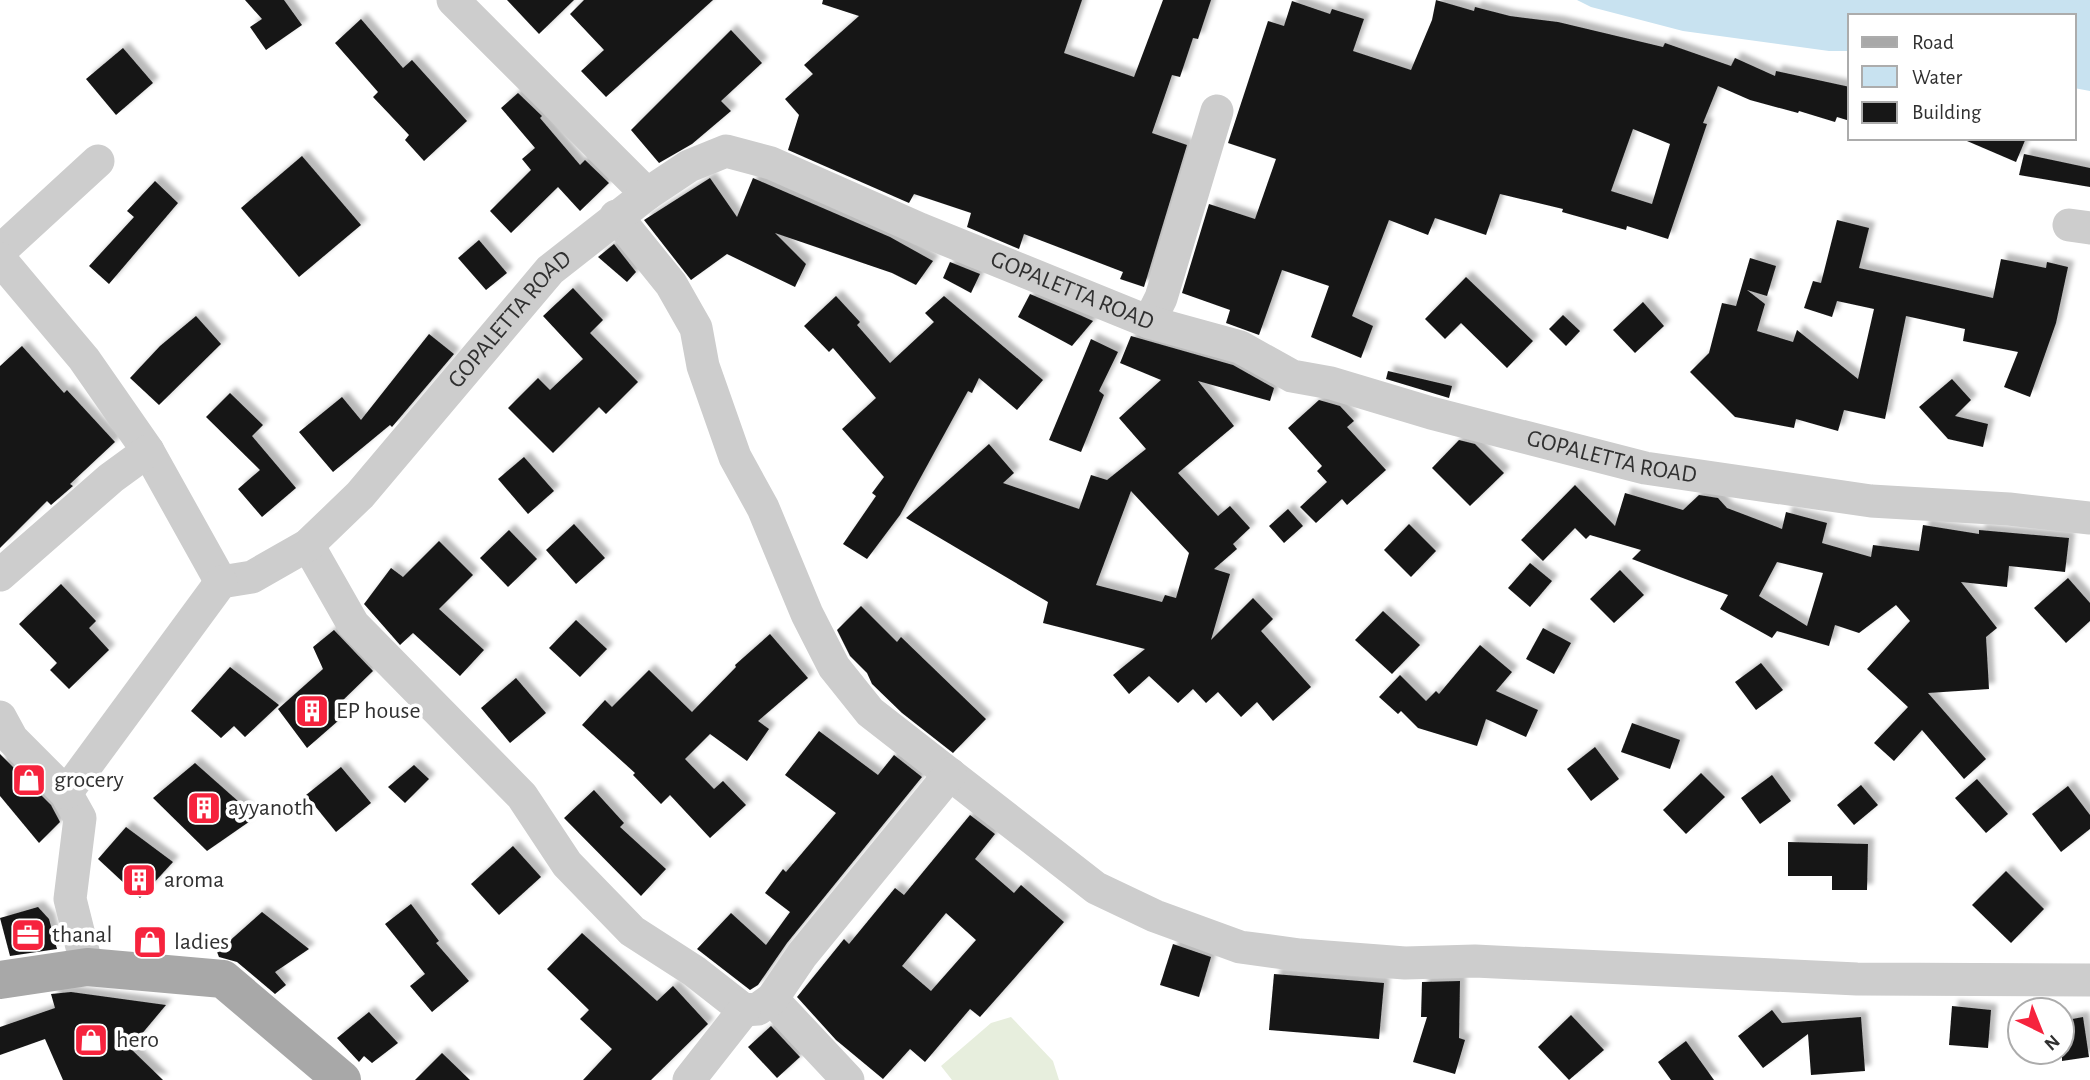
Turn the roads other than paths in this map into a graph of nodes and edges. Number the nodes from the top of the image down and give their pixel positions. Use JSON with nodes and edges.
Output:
{"nodes":[{"id":1,"x":453,"y":0,"type":"edge"},
{"id":2,"x":1217,"y":111,"type":"dead end"},
{"id":3,"x":98,"y":161,"type":"dead end"},
{"id":4,"x":647,"y":194,"type":"junction"},
{"id":5,"x":616,"y":216,"type":"junction"},
{"id":6,"x":0,"y":251,"type":"edge"},
{"id":7,"x":0,"y":259,"type":"edge"},
{"id":8,"x":1149,"y":322,"type":"junction"},
{"id":9,"x":148,"y":451,"type":"junction"},
{"id":10,"x":2090,"y":518,"type":"edge"},
{"id":11,"x":308,"y":545,"type":"junction"},
{"id":12,"x":0,"y":575,"type":"edge"},
{"id":13,"x":221,"y":582,"type":"junction"},
{"id":14,"x":0,"y":717,"type":"edge"},
{"id":15,"x":950,"y":774,"type":"junction"},
{"id":16,"x":66,"y":793,"type":"junction"},
{"id":17,"x":87,"y":967,"type":"junction"},
{"id":18,"x":0,"y":980,"type":"edge"},
{"id":19,"x":2090,"y":980,"type":"edge"},
{"id":20,"x":758,"y":1004,"type":"junction"},
{"id":21,"x":342,"y":1080,"type":"edge"},
{"id":22,"x":689,"y":1080,"type":"edge"},
{"id":23,"x":848,"y":1080,"type":"edge"}],
"edges":[{"from":1,"to":4,"type":"street"},
{"from":2,"to":8,"type":"street"},
{"from":3,"to":6,"type":"street"},
{"from":4,"to":5,"type":"street","name":"GOPALETTA ROAD"},
{"from":4,"to":8,"type":"street","name":"GOPALETTA ROAD"},
{"from":5,"to":11,"type":"street","name":"GOPALETTA ROAD"},
{"from":5,"to":15,"type":"street"},
{"from":7,"to":9,"type":"street"},
{"from":8,"to":10,"type":"street","name":"GOPALETTA ROAD"},
{"from":9,"to":12,"type":"street"},
{"from":9,"to":13,"type":"street"},
{"from":11,"to":13,"type":"street","name":"GOPALETTA ROAD"},
{"from":11,"to":20,"type":"street"},
{"from":13,"to":16,"type":"street"},
{"from":14,"to":16,"type":"street"},
{"from":15,"to":19,"type":"street"},
{"from":15,"to":20,"type":"street"},
{"from":16,"to":17,"type":"street"},
{"from":17,"to":18,"type":"main road"},
{"from":17,"to":21,"type":"main road"},
{"from":20,"to":22,"type":"street"},
{"from":20,"to":23,"type":"street"}]}
